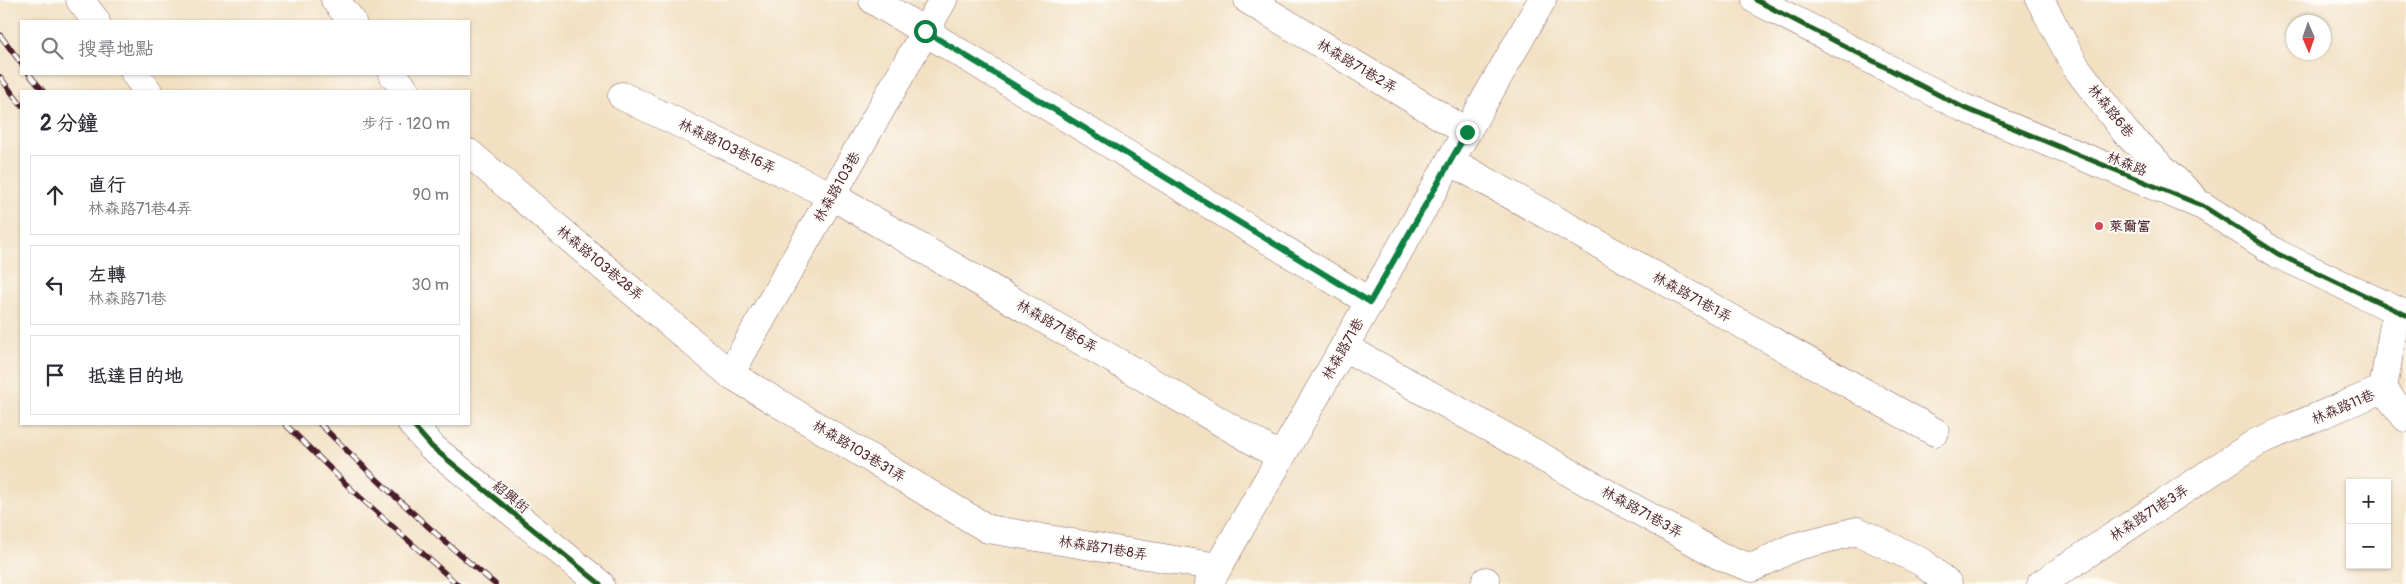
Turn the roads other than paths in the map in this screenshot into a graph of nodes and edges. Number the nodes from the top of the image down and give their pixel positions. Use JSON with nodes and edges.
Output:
{"nodes":[{"id":1,"x":80,"y":0,"type":"edge"},
{"id":2,"x":335,"y":0,"type":"edge"},
{"id":3,"x":873,"y":0,"type":"edge"},
{"id":4,"x":943,"y":0,"type":"edge"},
{"id":5,"x":1248,"y":0,"type":"edge"},
{"id":6,"x":1542,"y":0,"type":"edge"},
{"id":7,"x":1756,"y":0,"type":"edge"},
{"id":8,"x":2040,"y":0,"type":"edge"},
{"id":9,"x":95,"y":20,"type":"edge"},
{"id":10,"x":351,"y":20,"type":"edge"},
{"id":11,"x":925,"y":31,"type":"junction"},
{"id":12,"x":136,"y":75,"type":"edge"},
{"id":13,"x":394,"y":75,"type":"edge"},
{"id":14,"x":147,"y":90,"type":"edge"},
{"id":15,"x":405,"y":90,"type":"edge"},
{"id":16,"x":622,"y":96,"type":"dead end"},
{"id":17,"x":1467,"y":132,"type":"junction"},
{"id":18,"x":470,"y":153,"type":"edge"},
{"id":19,"x":1450,"y":161,"type":"junction"},
{"id":20,"x":832,"y":196,"type":"junction"},
{"id":21,"x":2203,"y":206,"type":"junction"},
{"id":22,"x":1370,"y":302,"type":"junction"},
{"id":23,"x":2401,"y":314,"type":"edge"},
{"id":24,"x":1344,"y":347,"type":"junction"},
{"id":25,"x":730,"y":374,"type":"junction"},
{"id":26,"x":2383,"y":390,"type":"junction"},
{"id":27,"x":2406,"y":418,"type":"edge"},
{"id":28,"x":413,"y":425,"type":"edge"},
{"id":29,"x":1935,"y":432,"type":"dead end"},
{"id":30,"x":2257,"y":442,"type":"joint"},
{"id":31,"x":1281,"y":457,"type":"junction"},
{"id":32,"x":988,"y":529,"type":"joint"},
{"id":33,"x":1213,"y":575,"type":"edge"},
{"id":34,"x":600,"y":584,"type":"edge"},
{"id":35,"x":1948,"y":584,"type":"edge"},
{"id":36,"x":2041,"y":584,"type":"edge"}],
"edges":[{"from":1,"to":9,"type":"street"},
{"from":2,"to":10,"type":"street"},
{"from":3,"to":11,"type":"street"},
{"from":4,"to":11,"type":"street","name":"林森路103巷"},
{"from":5,"to":17,"type":"street","name":"林森路71巷2弄"},
{"from":6,"to":17,"type":"street","name":"林森路71巷"},
{"from":7,"to":21,"type":"street","name":"林森路"},
{"from":8,"to":21,"type":"street","name":"林森路6巷"},
{"from":11,"to":20,"type":"street","name":"林森路103巷"},
{"from":11,"to":22,"type":"street"},
{"from":12,"to":14,"type":"street"},
{"from":13,"to":15,"type":"street"},
{"from":16,"to":20,"type":"street","name":"林森路103巷16弄"},
{"from":17,"to":19,"type":"street","name":"林森路71巷"},
{"from":18,"to":25,"type":"street","name":"林森路103巷28弄"},
{"from":19,"to":22,"type":"street","name":"林森路71巷"},
{"from":19,"to":29,"type":"street","name":"林森路71巷1弄"},
{"from":20,"to":25,"type":"street","name":"林森路103巷"},
{"from":20,"to":31,"type":"street","name":"林森路71巷6弄"},
{"from":21,"to":23,"type":"street","name":"林森路"},
{"from":22,"to":24,"type":"street","name":"林森路71巷"},
{"from":23,"to":26,"type":"street","name":"林森路11巷"},
{"from":24,"to":31,"type":"street","name":"林森路71巷"},
{"from":24,"to":35,"type":"street","name":"林森路71巷3弄"},
{"from":25,"to":32,"type":"street","name":"林森路103巷31弄"},
{"from":26,"to":27,"type":"street"},
{"from":26,"to":30,"type":"street","name":"林森路11巷"},
{"from":28,"to":34,"type":"street","name":"紹興街"},
{"from":30,"to":36,"type":"street","name":"林森路71巷3弄"},
{"from":31,"to":33,"type":"street","name":"林森路71巷"},
{"from":32,"to":33,"type":"street","name":"林森路71巷8弄"}]}
